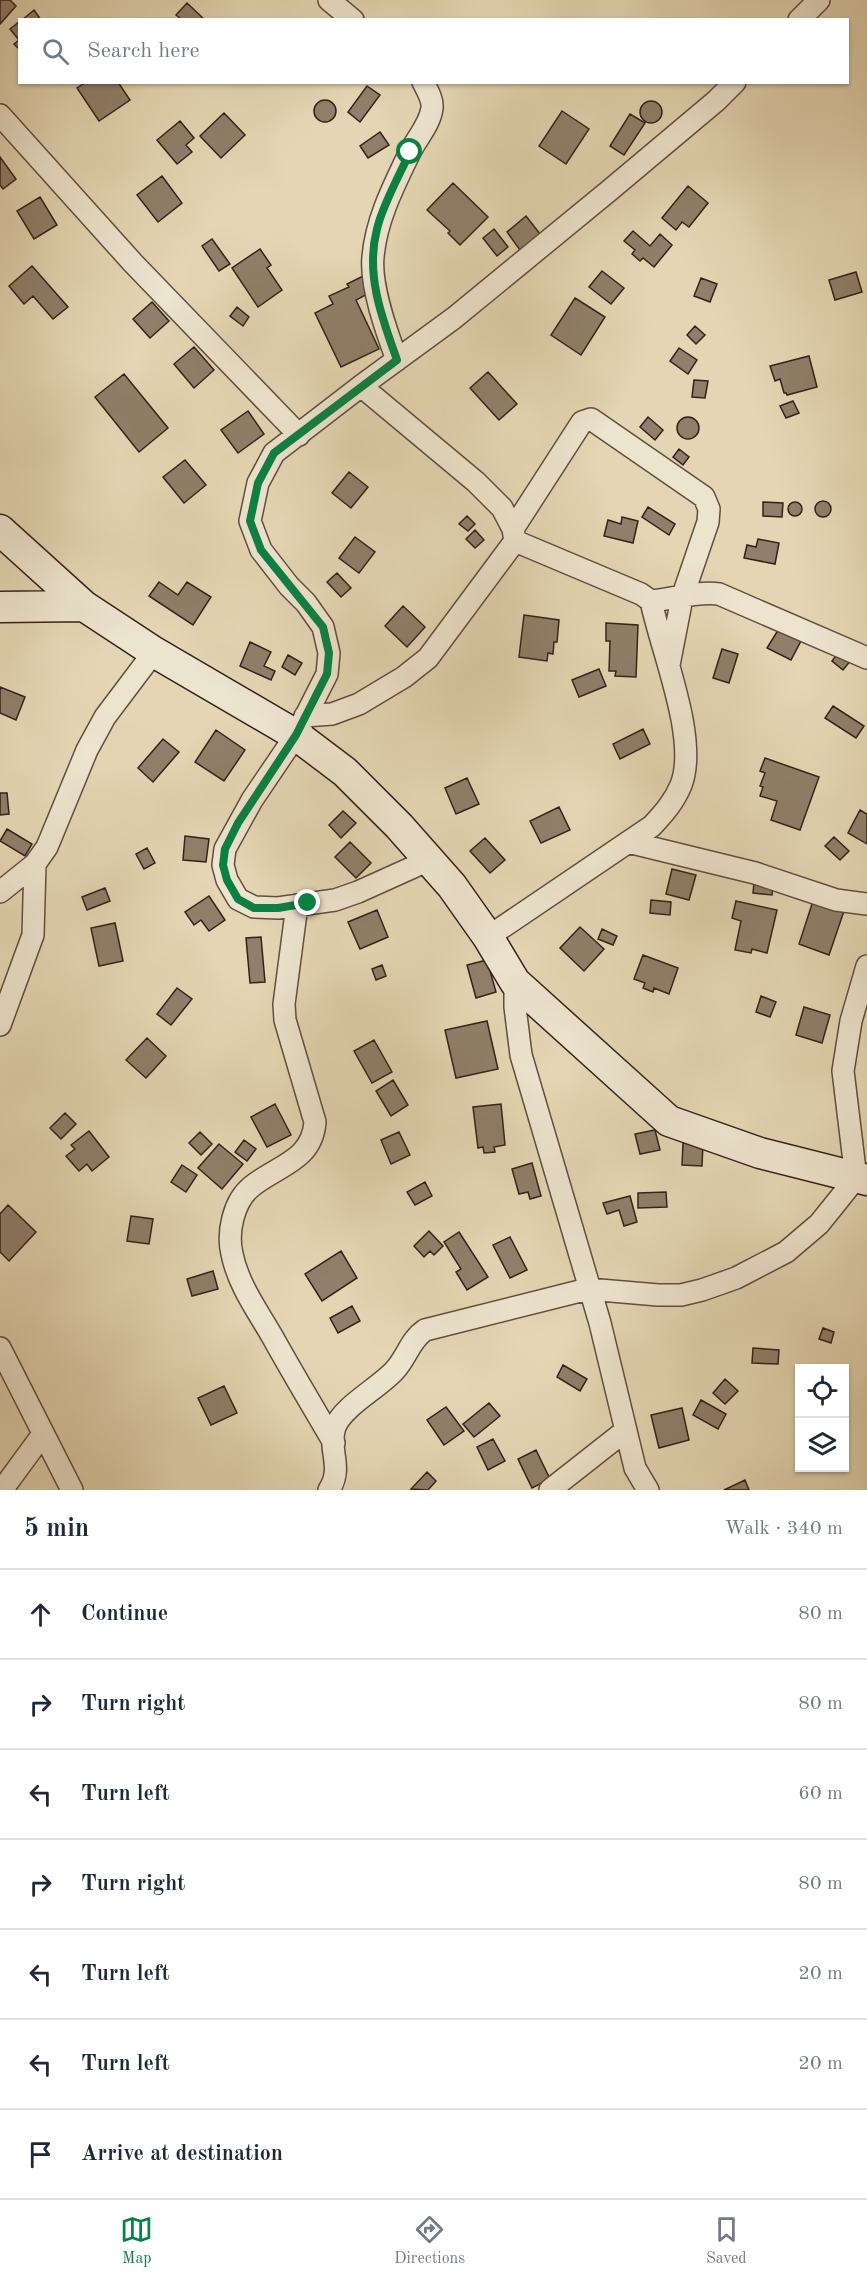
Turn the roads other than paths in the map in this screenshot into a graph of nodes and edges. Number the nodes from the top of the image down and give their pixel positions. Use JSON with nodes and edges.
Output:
{"nodes":[{"id":1,"x":329,"y":0,"type":"edge"},
{"id":2,"x":819,"y":0,"type":"edge"},
{"id":3,"x":351,"y":18,"type":"edge"},
{"id":4,"x":802,"y":18,"type":"edge"},
{"id":5,"x":424,"y":84,"type":"edge"},
{"id":6,"x":733,"y":84,"type":"edge"},
{"id":7,"x":0,"y":115,"type":"edge"},
{"id":8,"x":397,"y":360,"type":"junction"},
{"id":9,"x":361,"y":386,"type":"junction"},
{"id":10,"x":299,"y":435,"type":"junction"},
{"id":11,"x":0,"y":530,"type":"edge"},
{"id":12,"x":514,"y":535,"type":"junction"},
{"id":13,"x":682,"y":598,"type":"junction"},
{"id":14,"x":651,"y":601,"type":"junction"},
{"id":15,"x":84,"y":606,"type":"junction"},
{"id":16,"x":0,"y":607,"type":"edge"},
{"id":17,"x":154,"y":652,"type":"junction"},
{"id":18,"x":867,"y":658,"type":"edge"},
{"id":19,"x":669,"y":666,"type":"junction"},
{"id":20,"x":301,"y":725,"type":"junction"},
{"id":21,"x":628,"y":842,"type":"junction"},
{"id":22,"x":429,"y":860,"type":"junction"},
{"id":23,"x":35,"y":864,"type":"junction"},
{"id":24,"x":0,"y":892,"type":"edge"},
{"id":25,"x":867,"y":904,"type":"edge"},
{"id":26,"x":297,"y":905,"type":"junction"},
{"id":27,"x":488,"y":937,"type":"junction"},
{"id":28,"x":867,"y":966,"type":"edge"},
{"id":29,"x":515,"y":982,"type":"junction"},
{"id":30,"x":0,"y":1025,"type":"edge"},
{"id":31,"x":861,"y":1179,"type":"edge"},
{"id":32,"x":588,"y":1289,"type":"junction"},
{"id":33,"x":0,"y":1348,"type":"edge"},
{"id":34,"x":625,"y":1431,"type":"junction"},
{"id":35,"x":43,"y":1434,"type":"junction"},
{"id":36,"x":333,"y":1443,"type":"junction"},
{"id":37,"x":2,"y":1490,"type":"edge"},
{"id":38,"x":72,"y":1490,"type":"edge"},
{"id":39,"x":329,"y":1490,"type":"edge"},
{"id":40,"x":550,"y":1490,"type":"edge"},
{"id":41,"x":648,"y":1490,"type":"edge"}],
"edges":[{"from":1,"to":3,"type":"street"},
{"from":2,"to":4,"type":"street"},
{"from":5,"to":8,"type":"street"},
{"from":6,"to":8,"type":"street"},
{"from":7,"to":10,"type":"street"},
{"from":8,"to":9,"type":"street"},
{"from":9,"to":10,"type":"street"},
{"from":9,"to":12,"type":"street"},
{"from":10,"to":20,"type":"street"},
{"from":11,"to":15,"type":"street"},
{"from":12,"to":13,"type":"street"},
{"from":12,"to":14,"type":"street"},
{"from":12,"to":20,"type":"street"},
{"from":13,"to":14,"type":"street"},
{"from":13,"to":18,"type":"street"},
{"from":13,"to":19,"type":"street"},
{"from":14,"to":19,"type":"street"},
{"from":15,"to":16,"type":"street"},
{"from":15,"to":17,"type":"street"},
{"from":17,"to":20,"type":"street"},
{"from":17,"to":23,"type":"street"},
{"from":19,"to":21,"type":"street"},
{"from":20,"to":22,"type":"street"},
{"from":20,"to":26,"type":"street"},
{"from":21,"to":25,"type":"street"},
{"from":21,"to":27,"type":"street"},
{"from":22,"to":26,"type":"street"},
{"from":22,"to":27,"type":"street"},
{"from":23,"to":24,"type":"street"},
{"from":23,"to":30,"type":"street"},
{"from":26,"to":36,"type":"street"},
{"from":27,"to":29,"type":"street"},
{"from":28,"to":31,"type":"street"},
{"from":29,"to":31,"type":"street"},
{"from":29,"to":32,"type":"street"},
{"from":31,"to":32,"type":"street"},
{"from":32,"to":34,"type":"street"},
{"from":32,"to":36,"type":"street"},
{"from":33,"to":35,"type":"street"},
{"from":34,"to":40,"type":"street"},
{"from":34,"to":41,"type":"street"},
{"from":35,"to":37,"type":"street"},
{"from":35,"to":38,"type":"street"},
{"from":36,"to":39,"type":"street"}]}
